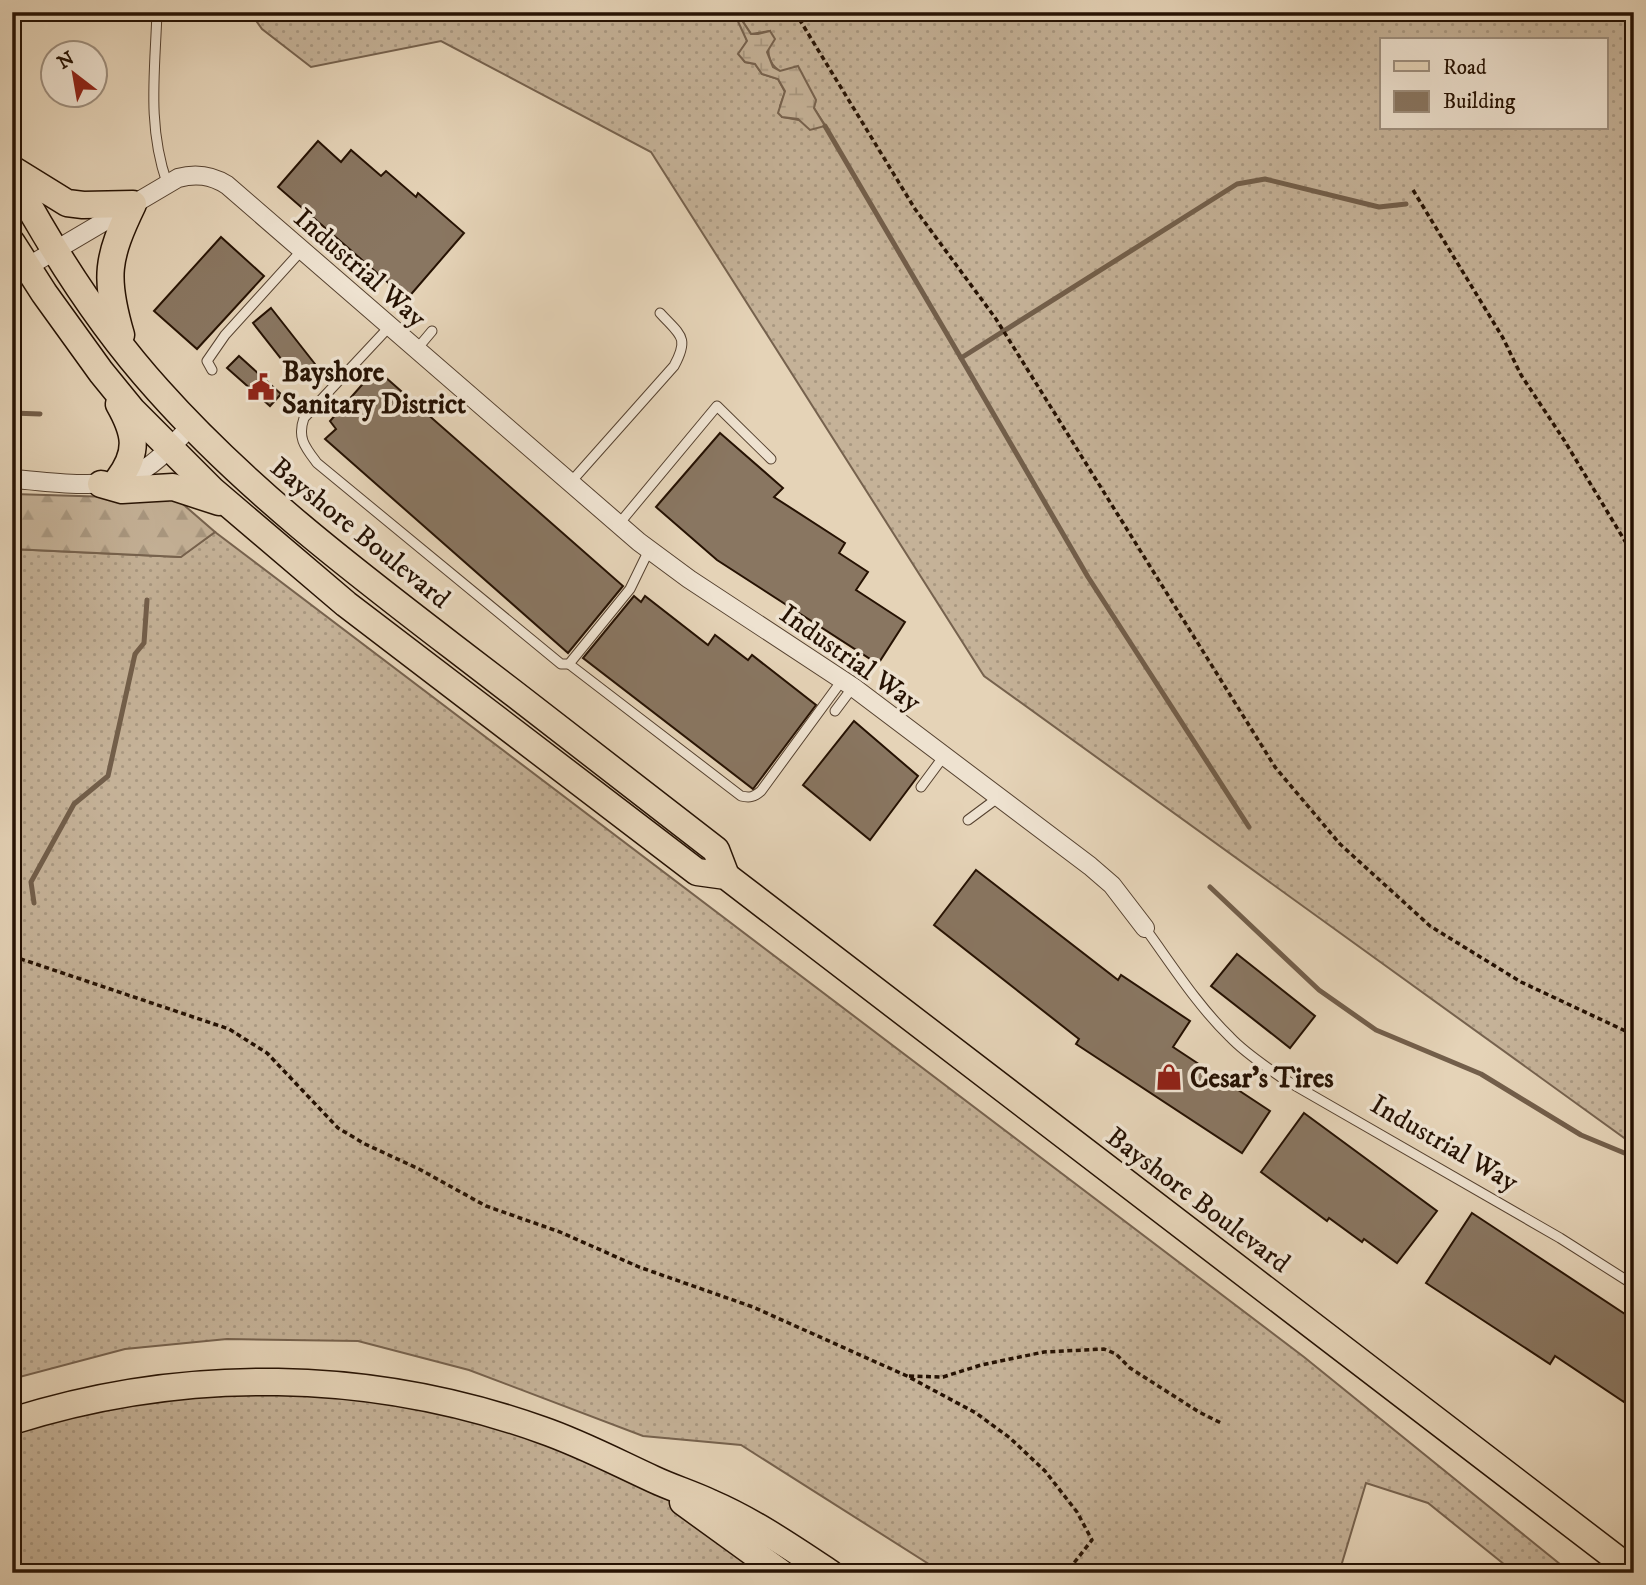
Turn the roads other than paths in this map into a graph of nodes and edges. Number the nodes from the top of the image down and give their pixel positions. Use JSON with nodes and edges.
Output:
{"nodes":[{"id":1,"x":157,"y":12,"type":"edge"},
{"id":2,"x":12,"y":169,"type":"edge"},
{"id":3,"x":12,"y":179,"type":"edge"},
{"id":4,"x":167,"y":183,"type":"junction"},
{"id":5,"x":133,"y":204,"type":"junction"},
{"id":6,"x":12,"y":243,"type":"edge"},
{"id":7,"x":302,"y":250,"type":"junction"},
{"id":8,"x":55,"y":251,"type":"junction"},
{"id":9,"x":27,"y":267,"type":"junction"},
{"id":10,"x":660,"y":313,"type":"dead end"},
{"id":11,"x":390,"y":326,"type":"junction"},
{"id":12,"x":432,"y":331,"type":"dead end"},
{"id":13,"x":416,"y":350,"type":"junction"},
{"id":14,"x":125,"y":351,"type":"junction"},
{"id":15,"x":212,"y":370,"type":"dead end"},
{"id":16,"x":101,"y":372,"type":"junction"},
{"id":17,"x":191,"y":426,"type":"junction"},
{"id":18,"x":170,"y":448,"type":"junction"},
{"id":19,"x":771,"y":459,"type":"dead end"},
{"id":20,"x":12,"y":479,"type":"edge"},
{"id":21,"x":109,"y":482,"type":"junction"},
{"id":22,"x":570,"y":484,"type":"junction"},
{"id":23,"x":235,"y":509,"type":"junction"},
{"id":24,"x":618,"y":525,"type":"junction"},
{"id":25,"x":649,"y":550,"type":"junction"},
{"id":26,"x":569,"y":664,"type":"junction"},
{"id":27,"x":848,"y":683,"type":"junction"},
{"id":28,"x":835,"y":711,"type":"dead end"},
{"id":29,"x":944,"y":755,"type":"junction"},
{"id":30,"x":921,"y":787,"type":"dead end"},
{"id":31,"x":999,"y":797,"type":"junction"},
{"id":32,"x":968,"y":820,"type":"dead end"},
{"id":33,"x":726,"y":876,"type":"junction"},
{"id":34,"x":1145,"y":928,"type":"joint"},
{"id":35,"x":1634,"y":1285,"type":"edge"},
{"id":36,"x":12,"y":1420,"type":"edge"},
{"id":37,"x":654,"y":1480,"type":"junction"},
{"id":38,"x":1634,"y":1572,"type":"edge"},
{"id":39,"x":781,"y":1573,"type":"edge"},
{"id":40,"x":830,"y":1573,"type":"edge"}],
"edges":[{"from":1,"to":4,"type":"lane"},
{"from":2,"to":5,"type":"main road"},
{"from":3,"to":8,"type":"main road","name":"Bayshore Boulevard"},
{"from":4,"to":5,"type":"street","name":"Industrial Way"},
{"from":4,"to":7,"type":"street","name":"Industrial Way"},
{"from":5,"to":8,"type":"street","name":"Industrial Way"},
{"from":5,"to":14,"type":"main road"},
{"from":6,"to":9,"type":"main road","name":"Bayshore Boulevard"},
{"from":7,"to":11,"type":"street","name":"Industrial Way"},
{"from":7,"to":15,"type":"lane"},
{"from":8,"to":9,"type":"street","name":"Industrial Way"},
{"from":8,"to":14,"type":"main road","name":"Bayshore Boulevard"},
{"from":9,"to":16,"type":"main road","name":"Bayshore Boulevard"},
{"from":10,"to":22,"type":"lane"},
{"from":11,"to":13,"type":"street","name":"Industrial Way"},
{"from":11,"to":26,"type":"lane"},
{"from":12,"to":13,"type":"lane"},
{"from":13,"to":22,"type":"street","name":"Industrial Way"},
{"from":14,"to":17,"type":"main road","name":"Bayshore Boulevard"},
{"from":16,"to":18,"type":"main road","name":"Bayshore Boulevard"},
{"from":16,"to":21,"type":"main road"},
{"from":17,"to":18,"type":"street"},
{"from":17,"to":33,"type":"main road","name":"Bayshore Boulevard"},
{"from":18,"to":21,"type":"street"},
{"from":18,"to":23,"type":"main road","name":"Bayshore Boulevard"},
{"from":19,"to":24,"type":"lane"},
{"from":20,"to":21,"type":"street"},
{"from":21,"to":23,"type":"main road"},
{"from":22,"to":24,"type":"street","name":"Industrial Way"},
{"from":23,"to":33,"type":"main road","name":"Bayshore Boulevard"},
{"from":24,"to":25,"type":"street","name":"Industrial Way"},
{"from":25,"to":26,"type":"lane"},
{"from":25,"to":27,"type":"street","name":"Industrial Way"},
{"from":26,"to":27,"type":"lane"},
{"from":27,"to":28,"type":"lane"},
{"from":27,"to":29,"type":"street","name":"Industrial Way"},
{"from":29,"to":30,"type":"lane"},
{"from":29,"to":31,"type":"street","name":"Industrial Way"},
{"from":31,"to":32,"type":"lane"},
{"from":31,"to":34,"type":"street","name":"Industrial Way"},
{"from":33,"to":38,"type":"main road","name":"Bayshore Boulevard"},
{"from":34,"to":35,"type":"lane","name":"Industrial Way"},
{"from":36,"to":37,"type":"main road"},
{"from":37,"to":39,"type":"main road"},
{"from":37,"to":40,"type":"main road"}]}
